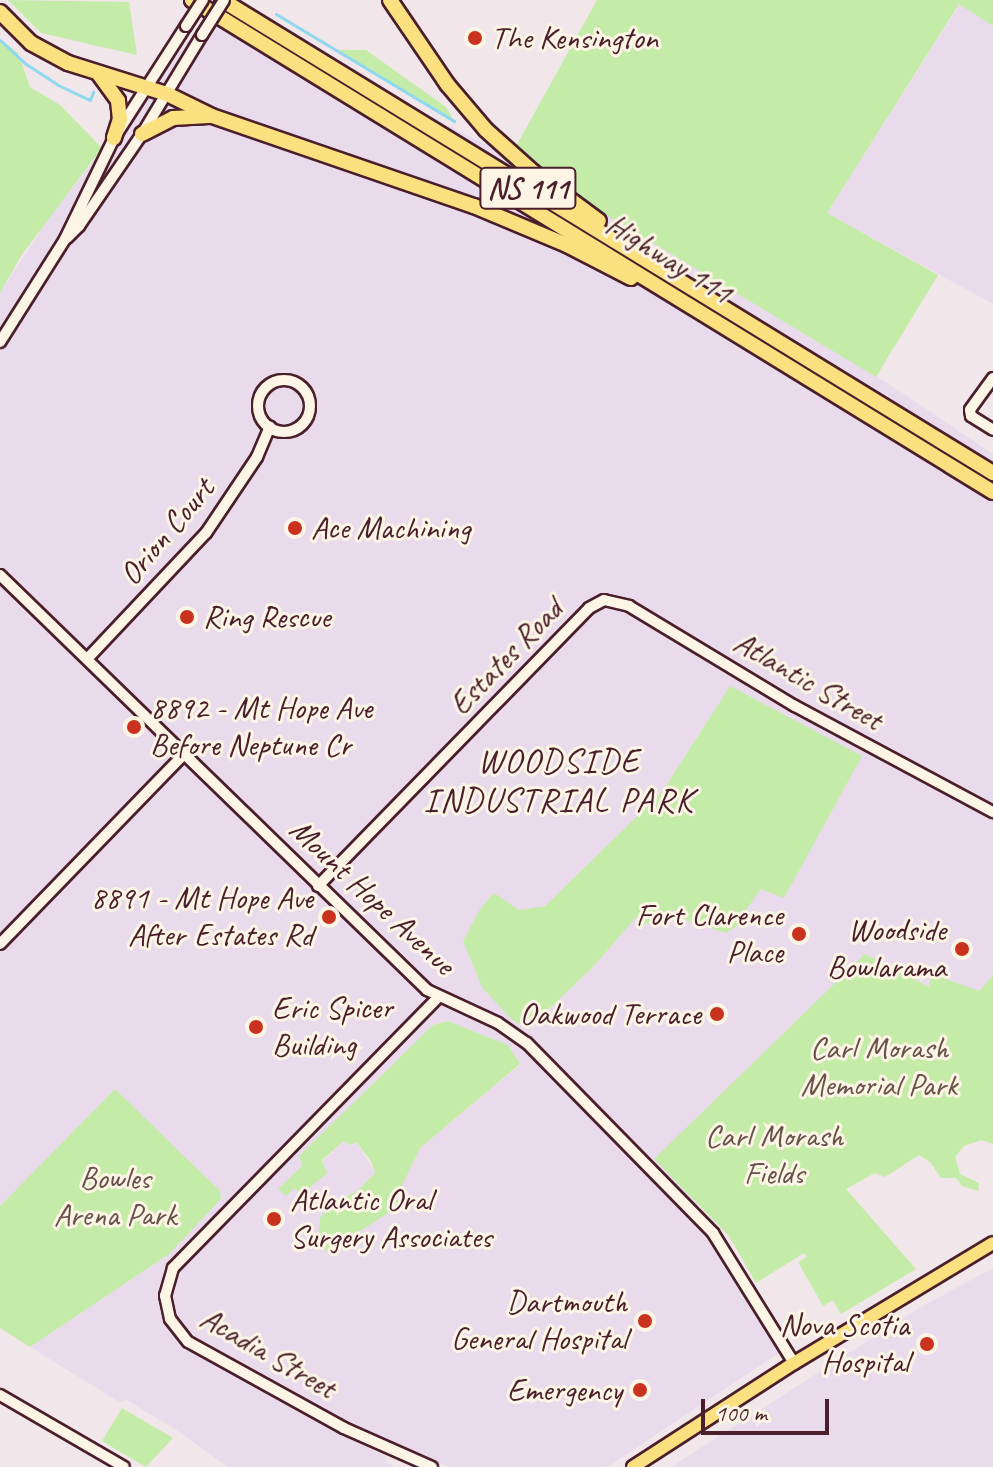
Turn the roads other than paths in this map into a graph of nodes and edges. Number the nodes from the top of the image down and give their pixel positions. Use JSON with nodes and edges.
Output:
{"nodes":[{"id":1,"x":192,"y":0,"type":"edge"},
{"id":2,"x":203,"y":0,"type":"edge"},
{"id":3,"x":223,"y":0,"type":"edge"},
{"id":4,"x":390,"y":0,"type":"edge"},
{"id":5,"x":0,"y":12,"type":"edge"},
{"id":6,"x":98,"y":72,"type":"junction"},
{"id":7,"x":146,"y":86,"type":"junction"},
{"id":8,"x":167,"y":94,"type":"junction"},
{"id":9,"x":212,"y":116,"type":"junction"},
{"id":10,"x":142,"y":134,"type":"junction"},
{"id":11,"x":114,"y":138,"type":"junction"},
{"id":12,"x":65,"y":239,"type":"junction"},
{"id":13,"x":737,"y":334,"type":"junction"},
{"id":14,"x":0,"y":342,"type":"edge"},
{"id":15,"x":833,"y":375,"type":"junction"},
{"id":16,"x":993,"y":378,"type":"edge"},
{"id":17,"x":270,"y":427,"type":"junction"},
{"id":18,"x":993,"y":430,"type":"edge"},
{"id":19,"x":993,"y":473,"type":"edge"},
{"id":20,"x":993,"y":492,"type":"edge"},
{"id":21,"x":0,"y":575,"type":"edge"},
{"id":22,"x":597,"y":602,"type":"joint"},
{"id":23,"x":88,"y":658,"type":"junction"},
{"id":24,"x":184,"y":754,"type":"junction"},
{"id":25,"x":993,"y":812,"type":"edge"},
{"id":26,"x":318,"y":886,"type":"junction"},
{"id":27,"x":0,"y":944,"type":"edge"},
{"id":28,"x":438,"y":997,"type":"junction"},
{"id":29,"x":993,"y":1243,"type":"edge"},
{"id":30,"x":794,"y":1363,"type":"junction"},
{"id":31,"x":0,"y":1395,"type":"edge"},
{"id":32,"x":124,"y":1467,"type":"edge"},
{"id":33,"x":432,"y":1467,"type":"edge"},
{"id":34,"x":633,"y":1467,"type":"edge"}],
"edges":[{"from":1,"to":13,"type":"highway","name":"Highway 111","number":"NS 111"},
{"from":2,"to":7,"type":"street","bridge":true},
{"from":3,"to":8,"type":"street","bridge":true},
{"from":3,"to":15,"type":"highway","name":"Highway 111","number":"NS 111"},
{"from":4,"to":15,"type":"highway"},
{"from":5,"to":6,"type":"highway"},
{"from":6,"to":7,"type":"highway"},
{"from":6,"to":11,"type":"highway"},
{"from":7,"to":8,"type":"highway"},
{"from":7,"to":11,"type":"street"},
{"from":8,"to":9,"type":"highway"},
{"from":8,"to":10,"type":"street"},
{"from":9,"to":10,"type":"highway"},
{"from":9,"to":13,"type":"highway"},
{"from":10,"to":12,"type":"street"},
{"from":11,"to":12,"type":"street"},
{"from":12,"to":14,"type":"street"},
{"from":13,"to":20,"type":"highway","name":"Highway 111","number":"NS 111"},
{"from":15,"to":19,"type":"highway","name":"Highway 111","number":"NS 111"},
{"from":16,"to":18,"type":"street"},
{"from":17,"to":17,"type":"street"},
{"from":17,"to":23,"type":"street","name":"Orion Court"},
{"from":21,"to":23,"type":"street","name":"Mount Hope Avenue"},
{"from":22,"to":25,"type":"street","name":"Atlantic Street"},
{"from":22,"to":26,"type":"street","name":"Estates Road"},
{"from":23,"to":24,"type":"street","name":"Mount Hope Avenue"},
{"from":24,"to":26,"type":"street","name":"Mount Hope Avenue"},
{"from":24,"to":27,"type":"street"},
{"from":26,"to":28,"type":"street","name":"Mount Hope Avenue"},
{"from":28,"to":30,"type":"street","name":"Mount Hope Avenue"},
{"from":28,"to":33,"type":"street","name":"Acadia Street"},
{"from":29,"to":30,"type":"main road"},
{"from":30,"to":34,"type":"main road"},
{"from":31,"to":32,"type":"street"}]}
